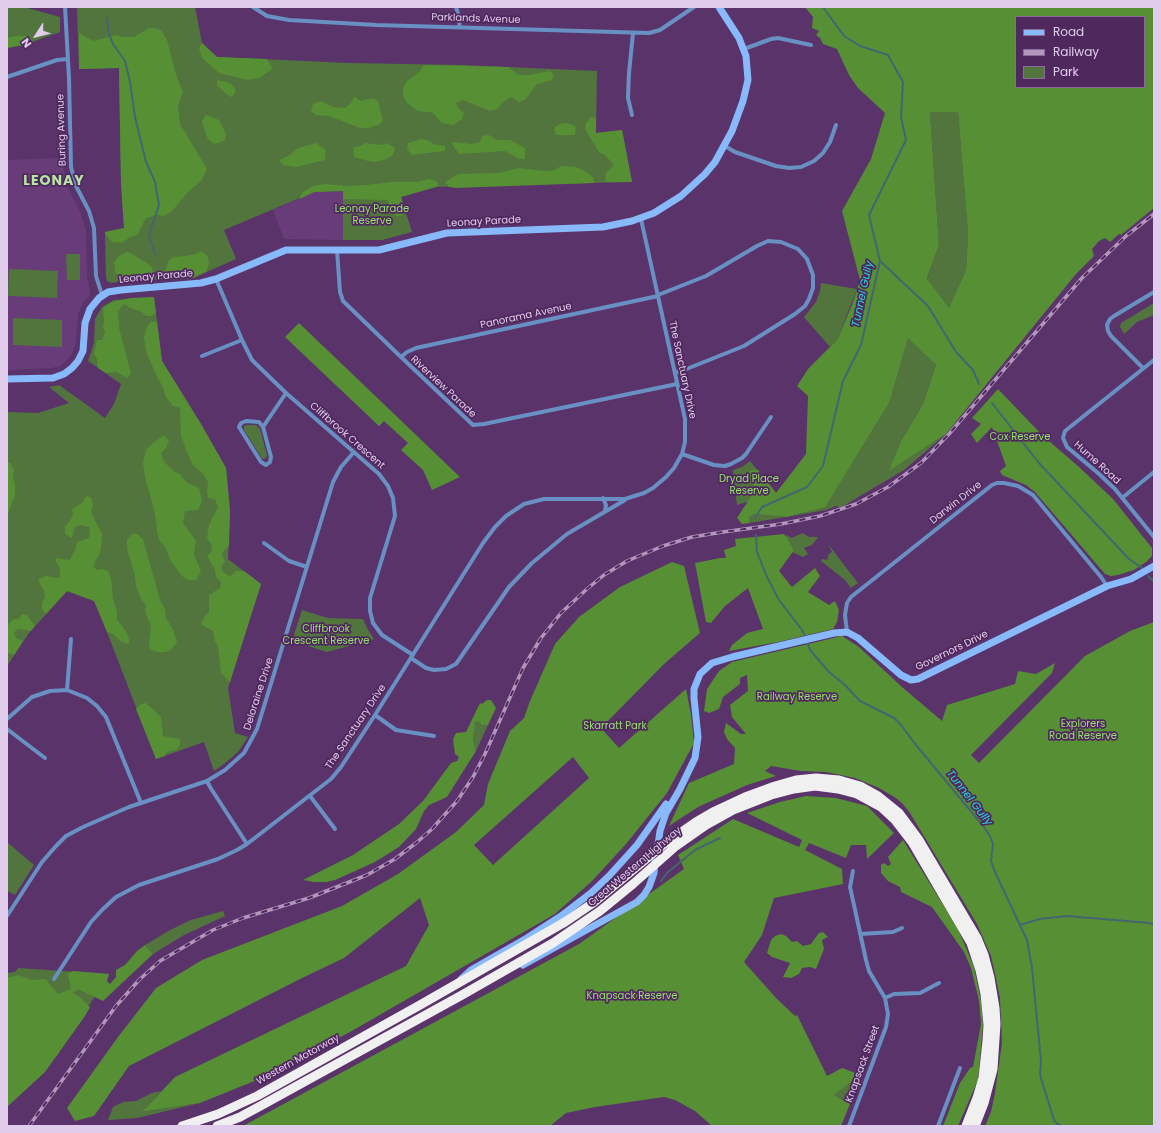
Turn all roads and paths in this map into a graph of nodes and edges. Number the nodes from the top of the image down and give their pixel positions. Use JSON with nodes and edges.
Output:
{"nodes":[{"id":1,"x":65,"y":7,"type":"edge"},
{"id":2,"x":253,"y":7,"type":"edge"},
{"id":3,"x":456,"y":7,"type":"edge"},
{"id":4,"x":694,"y":7,"type":"edge"},
{"id":5,"x":719,"y":7,"type":"edge"},
{"id":6,"x":459,"y":27,"type":"junction"},
{"id":7,"x":633,"y":33,"type":"junction"},
{"id":8,"x":811,"y":45,"type":"dead end"},
{"id":9,"x":744,"y":48,"type":"junction"},
{"id":10,"x":68,"y":59,"type":"junction"},
{"id":11,"x":7,"y":77,"type":"edge"},
{"id":12,"x":632,"y":115,"type":"dead end"},
{"id":13,"x":836,"y":125,"type":"dead end"},
{"id":14,"x":725,"y":146,"type":"junction"},
{"id":15,"x":641,"y":218,"type":"junction"},
{"id":16,"x":337,"y":249,"type":"junction"},
{"id":17,"x":216,"y":279,"type":"junction"},
{"id":18,"x":1154,"y":292,"type":"edge"},
{"id":19,"x":102,"y":295,"type":"junction"},
{"id":20,"x":658,"y":295,"type":"junction"},
{"id":21,"x":242,"y":340,"type":"junction"},
{"id":22,"x":202,"y":356,"type":"dead end"},
{"id":23,"x":401,"y":357,"type":"junction"},
{"id":24,"x":1154,"y":360,"type":"edge"},
{"id":25,"x":1143,"y":368,"type":"junction"},
{"id":26,"x":675,"y":373,"type":"junction"},
{"id":27,"x":7,"y":379,"type":"edge"},
{"id":28,"x":677,"y":384,"type":"junction"},
{"id":29,"x":286,"y":393,"type":"junction"},
{"id":30,"x":771,"y":417,"type":"dead end"},
{"id":31,"x":263,"y":427,"type":"junction"},
{"id":32,"x":354,"y":452,"type":"junction"},
{"id":33,"x":682,"y":454,"type":"junction"},
{"id":34,"x":1154,"y":472,"type":"edge"},
{"id":35,"x":603,"y":498,"type":"junction"},
{"id":36,"x":1122,"y":498,"type":"junction"},
{"id":37,"x":625,"y":500,"type":"junction"},
{"id":38,"x":605,"y":511,"type":"junction"},
{"id":39,"x":1154,"y":537,"type":"edge"},
{"id":40,"x":264,"y":543,"type":"dead end"},
{"id":41,"x":1154,"y":566,"type":"edge"},
{"id":42,"x":307,"y":568,"type":"junction"},
{"id":43,"x":1107,"y":586,"type":"junction"},
{"id":44,"x":847,"y":632,"type":"junction"},
{"id":45,"x":71,"y":639,"type":"dead end"},
{"id":46,"x":412,"y":657,"type":"junction"},
{"id":47,"x":67,"y":690,"type":"junction"},
{"id":48,"x":374,"y":716,"type":"junction"},
{"id":49,"x":7,"y":720,"type":"edge"},
{"id":50,"x":7,"y":729,"type":"edge"},
{"id":51,"x":434,"y":736,"type":"dead end"},
{"id":52,"x":45,"y":758,"type":"dead end"},
{"id":53,"x":688,"y":772,"type":"junction"},
{"id":54,"x":207,"y":780,"type":"junction"},
{"id":55,"x":310,"y":796,"type":"junction"},
{"id":56,"x":141,"y":803,"type":"junction"},
{"id":57,"x":335,"y":829,"type":"dead end"},
{"id":58,"x":247,"y":844,"type":"junction"},
{"id":59,"x":853,"y":871,"type":"dead end"},
{"id":60,"x":7,"y":916,"type":"edge"},
{"id":61,"x":902,"y":928,"type":"dead end"},
{"id":62,"x":860,"y":934,"type":"junction"},
{"id":63,"x":54,"y":979,"type":"dead end"},
{"id":64,"x":939,"y":983,"type":"dead end"},
{"id":65,"x":455,"y":985,"type":"junction"},
{"id":66,"x":462,"y":995,"type":"junction"},
{"id":67,"x":885,"y":998,"type":"junction"},
{"id":68,"x":420,"y":1005,"type":"joint"},
{"id":69,"x":960,"y":1068,"type":"dead end"},
{"id":70,"x":182,"y":1126,"type":"edge"},
{"id":71,"x":217,"y":1126,"type":"edge"},
{"id":72,"x":849,"y":1126,"type":"edge"},
{"id":73,"x":938,"y":1126,"type":"edge"},
{"id":74,"x":966,"y":1126,"type":"edge"},
{"id":75,"x":975,"y":1126,"type":"edge"}],
"edges":[{"from":1,"to":10,"type":"street","name":"Buring Avenue"},
{"from":2,"to":6,"type":"street","name":"Parklands Avenue"},
{"from":3,"to":6,"type":"street"},
{"from":4,"to":7,"type":"street","name":"Parklands Avenue"},
{"from":5,"to":9,"type":"main road","name":"Leonay Parade"},
{"from":6,"to":7,"type":"street","name":"Parklands Avenue"},
{"from":7,"to":12,"type":"street"},
{"from":8,"to":9,"type":"street"},
{"from":9,"to":14,"type":"main road","name":"Leonay Parade"},
{"from":10,"to":11,"type":"street"},
{"from":10,"to":19,"type":"street","name":"Buring Avenue"},
{"from":13,"to":14,"type":"street"},
{"from":14,"to":15,"type":"main road","name":"Leonay Parade"},
{"from":15,"to":16,"type":"main road","name":"Leonay Parade"},
{"from":15,"to":20,"type":"street","name":"The Sanctuary Drive"},
{"from":16,"to":17,"type":"main road","name":"Leonay Parade"},
{"from":16,"to":23,"type":"street","name":"Riverview Parade"},
{"from":17,"to":19,"type":"main road","name":"Leonay Parade"},
{"from":17,"to":21,"type":"street","name":"Cliffbrook Crescent"},
{"from":18,"to":25,"type":"street"},
{"from":19,"to":27,"type":"main road"},
{"from":20,"to":23,"type":"street","name":"Panorama Avenue"},
{"from":20,"to":26,"type":"street","name":"The Sanctuary Drive"},
{"from":20,"to":26,"type":"street","name":"Panorama Avenue"},
{"from":21,"to":22,"type":"street"},
{"from":21,"to":29,"type":"street","name":"Cliffbrook Crescent"},
{"from":23,"to":28,"type":"street","name":"Riverview Parade"},
{"from":24,"to":25,"type":"street","name":"Hume Road"},
{"from":25,"to":36,"type":"street","name":"Hume Road"},
{"from":26,"to":28,"type":"street","name":"The Sanctuary Drive"},
{"from":28,"to":33,"type":"street","name":"The Sanctuary Drive"},
{"from":29,"to":31,"type":"street"},
{"from":29,"to":32,"type":"street","name":"Cliffbrook Crescent"},
{"from":30,"to":33,"type":"street"},
{"from":31,"to":31,"type":"street"},
{"from":32,"to":42,"type":"street","name":"Deloraine Drive"},
{"from":32,"to":46,"type":"street","name":"Cliffbrook Crescent"},
{"from":33,"to":37,"type":"street","name":"The Sanctuary Drive"},
{"from":34,"to":36,"type":"street"},
{"from":35,"to":37,"type":"street","name":"The Sanctuary Drive"},
{"from":35,"to":38,"type":"street"},
{"from":35,"to":46,"type":"street","name":"The Sanctuary Drive"},
{"from":36,"to":39,"type":"street","name":"Hume Road"},
{"from":37,"to":38,"type":"street","name":"Cliffbrook Crescent"},
{"from":38,"to":46,"type":"street","name":"Cliffbrook Crescent"},
{"from":40,"to":42,"type":"street"},
{"from":41,"to":43,"type":"main road","name":"Governors Drive"},
{"from":42,"to":54,"type":"street","name":"Deloraine Drive"},
{"from":43,"to":44,"type":"main road","name":"Governors Drive"},
{"from":43,"to":44,"type":"street","name":"Darwin Drive"},
{"from":44,"to":53,"type":"main road"},
{"from":45,"to":47,"type":"street"},
{"from":46,"to":48,"type":"street","name":"The Sanctuary Drive"},
{"from":47,"to":49,"type":"street"},
{"from":47,"to":56,"type":"street"},
{"from":48,"to":51,"type":"street"},
{"from":48,"to":55,"type":"street","name":"The Sanctuary Drive"},
{"from":50,"to":52,"type":"street"},
{"from":53,"to":65,"type":"main road"},
{"from":53,"to":66,"type":"main road"},
{"from":54,"to":56,"type":"street","name":"Deloraine Drive"},
{"from":54,"to":58,"type":"street"},
{"from":55,"to":57,"type":"street"},
{"from":55,"to":58,"type":"street","name":"The Sanctuary Drive"},
{"from":56,"to":60,"type":"street","name":"Deloraine Drive"},
{"from":58,"to":63,"type":"street","name":"The Sanctuary Drive"},
{"from":59,"to":62,"type":"street","name":"Knapsack Street"},
{"from":61,"to":62,"type":"street"},
{"from":62,"to":67,"type":"street","name":"Knapsack Street"},
{"from":64,"to":67,"type":"street"},
{"from":65,"to":68,"type":"highway","name":"Great Western Highway"},
{"from":65,"to":75,"type":"highway","name":"Great Western Highway"},
{"from":66,"to":71,"type":"highway","name":"Great Western Highway"},
{"from":66,"to":74,"type":"highway","name":"Great Western Highway"},
{"from":67,"to":72,"type":"street","name":"Knapsack Street"},
{"from":68,"to":70,"type":"highway","name":"Western Motorway"},
{"from":69,"to":73,"type":"street"}]}
